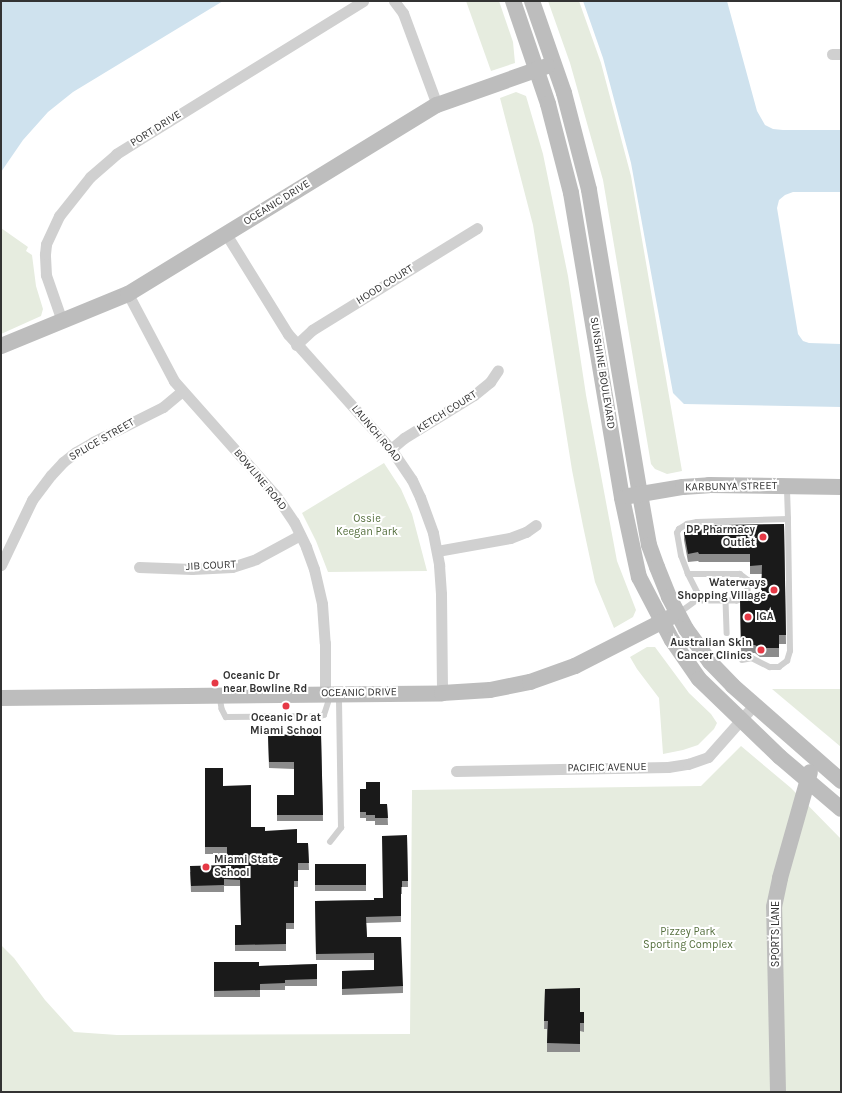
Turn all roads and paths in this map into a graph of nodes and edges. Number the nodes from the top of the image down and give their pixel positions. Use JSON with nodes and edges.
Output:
{"nodes":[{"id":1,"x":363,"y":1,"type":"edge"},
{"id":2,"x":394,"y":1,"type":"edge"},
{"id":3,"x":513,"y":1,"type":"edge"},
{"id":4,"x":532,"y":1,"type":"edge"},
{"id":5,"x":555,"y":63,"type":"junction"},
{"id":6,"x":538,"y":69,"type":"junction"},
{"id":7,"x":437,"y":105,"type":"junction"},
{"id":8,"x":477,"y":228,"type":"dead end"},
{"id":9,"x":226,"y":234,"type":"junction"},
{"id":10,"x":128,"y":294,"type":"junction"},
{"id":11,"x":62,"y":321,"type":"junction"},
{"id":12,"x":296,"y":345,"type":"junction"},
{"id":13,"x":1,"y":346,"type":"edge"},
{"id":14,"x":498,"y":370,"type":"dead end"},
{"id":15,"x":182,"y":392,"type":"junction"},
{"id":16,"x":391,"y":449,"type":"junction"},
{"id":17,"x":787,"y":486,"type":"junction"},
{"id":18,"x":841,"y":487,"type":"edge"},
{"id":19,"x":640,"y":494,"type":"junction"},
{"id":20,"x":622,"y":498,"type":"junction"},
{"id":21,"x":788,"y":519,"type":"junction"},
{"id":22,"x":536,"y":525,"type":"dead end"},
{"id":23,"x":300,"y":535,"type":"junction"},
{"id":24,"x":437,"y":552,"type":"junction"},
{"id":25,"x":1,"y":565,"type":"edge"},
{"id":26,"x":139,"y":567,"type":"dead end"},
{"id":27,"x":688,"y":574,"type":"junction"},
{"id":28,"x":699,"y":599,"type":"junction"},
{"id":29,"x":726,"y":601,"type":"junction"},
{"id":30,"x":677,"y":614,"type":"junction"},
{"id":31,"x":661,"y":622,"type":"junction"},
{"id":32,"x":727,"y":633,"type":"dead end"},
{"id":33,"x":742,"y":660,"type":"dead end"},
{"id":34,"x":332,"y":693,"type":"junction"},
{"id":35,"x":442,"y":693,"type":"junction"},
{"id":36,"x":220,"y":695,"type":"junction"},
{"id":37,"x":1,"y":698,"type":"edge"},
{"id":38,"x":754,"y":705,"type":"junction"},
{"id":39,"x":740,"y":720,"type":"junction"},
{"id":40,"x":815,"y":758,"type":"junction"},
{"id":41,"x":456,"y":771,"type":"dead end"},
{"id":42,"x":807,"y":780,"type":"junction"},
{"id":43,"x":841,"y":781,"type":"edge"},
{"id":44,"x":841,"y":809,"type":"edge"},
{"id":45,"x":330,"y":842,"type":"dead end"},
{"id":46,"x":778,"y":1092,"type":"edge"}],
"edges":[{"from":1,"to":11,"type":"street","name":"PORT DRIVE"},
{"from":2,"to":7,"type":"street"},
{"from":3,"to":6,"type":"street","name":"SUNSHINE BOULEVARD"},
{"from":4,"to":5,"type":"street","name":"SUNSHINE BOULEVARD"},
{"from":5,"to":6,"type":"street","name":"OCEANIC DRIVE"},
{"from":5,"to":19,"type":"street","name":"SUNSHINE BOULEVARD"},
{"from":6,"to":7,"type":"street","name":"OCEANIC DRIVE"},
{"from":6,"to":20,"type":"street","name":"SUNSHINE BOULEVARD"},
{"from":7,"to":9,"type":"street","name":"OCEANIC DRIVE"},
{"from":8,"to":12,"type":"street","name":"HOOD COURT"},
{"from":9,"to":10,"type":"street","name":"OCEANIC DRIVE"},
{"from":9,"to":12,"type":"street","name":"LAUNCH ROAD"},
{"from":10,"to":11,"type":"street","name":"OCEANIC DRIVE"},
{"from":10,"to":15,"type":"street","name":"BOWLINE ROAD"},
{"from":11,"to":13,"type":"street","name":"OCEANIC DRIVE"},
{"from":12,"to":16,"type":"street","name":"LAUNCH ROAD"},
{"from":14,"to":16,"type":"street","name":"KETCH COURT"},
{"from":15,"to":23,"type":"street","name":"BOWLINE ROAD"},
{"from":15,"to":25,"type":"street","name":"SPLICE STREET"},
{"from":16,"to":24,"type":"street","name":"LAUNCH ROAD"},
{"from":17,"to":18,"type":"street","name":"KARBUNYA STREET"},
{"from":17,"to":19,"type":"street","name":"KARBUNYA STREET"},
{"from":17,"to":21,"type":"lane"},
{"from":19,"to":20,"type":"street","name":"KARBUNYA STREET"},
{"from":19,"to":30,"type":"street","name":"SUNSHINE BOULEVARD"},
{"from":20,"to":31,"type":"street","name":"SUNSHINE BOULEVARD"},
{"from":21,"to":27,"type":"lane"},
{"from":21,"to":33,"type":"lane"},
{"from":22,"to":24,"type":"street"},
{"from":23,"to":26,"type":"street","name":"JIB COURT"},
{"from":23,"to":34,"type":"street","name":"BOWLINE ROAD"},
{"from":24,"to":35,"type":"street","name":"LAUNCH ROAD"},
{"from":27,"to":28,"type":"lane"},
{"from":27,"to":29,"type":"lane"},
{"from":28,"to":29,"type":"lane"},
{"from":28,"to":30,"type":"lane"},
{"from":29,"to":32,"type":"lane"},
{"from":30,"to":31,"type":"street","name":"OCEANIC DRIVE"},
{"from":30,"to":38,"type":"street","name":"SUNSHINE BOULEVARD"},
{"from":31,"to":35,"type":"street","name":"OCEANIC DRIVE"},
{"from":31,"to":39,"type":"street","name":"SUNSHINE BOULEVARD"},
{"from":34,"to":35,"type":"street","name":"OCEANIC DRIVE"},
{"from":34,"to":36,"type":"street","name":"OCEANIC DRIVE"},
{"from":34,"to":36,"type":"lane"},
{"from":34,"to":45,"type":"lane"},
{"from":36,"to":37,"type":"street","name":"OCEANIC DRIVE"},
{"from":38,"to":39,"type":"street","name":"PACIFIC AVENUE"},
{"from":38,"to":40,"type":"street"},
{"from":39,"to":41,"type":"street","name":"PACIFIC AVENUE"},
{"from":39,"to":42,"type":"street"},
{"from":40,"to":42,"type":"street","name":"SPORTS LANE"},
{"from":40,"to":43,"type":"street"},
{"from":42,"to":44,"type":"street"},
{"from":42,"to":46,"type":"street","name":"SPORTS LANE"}]}
